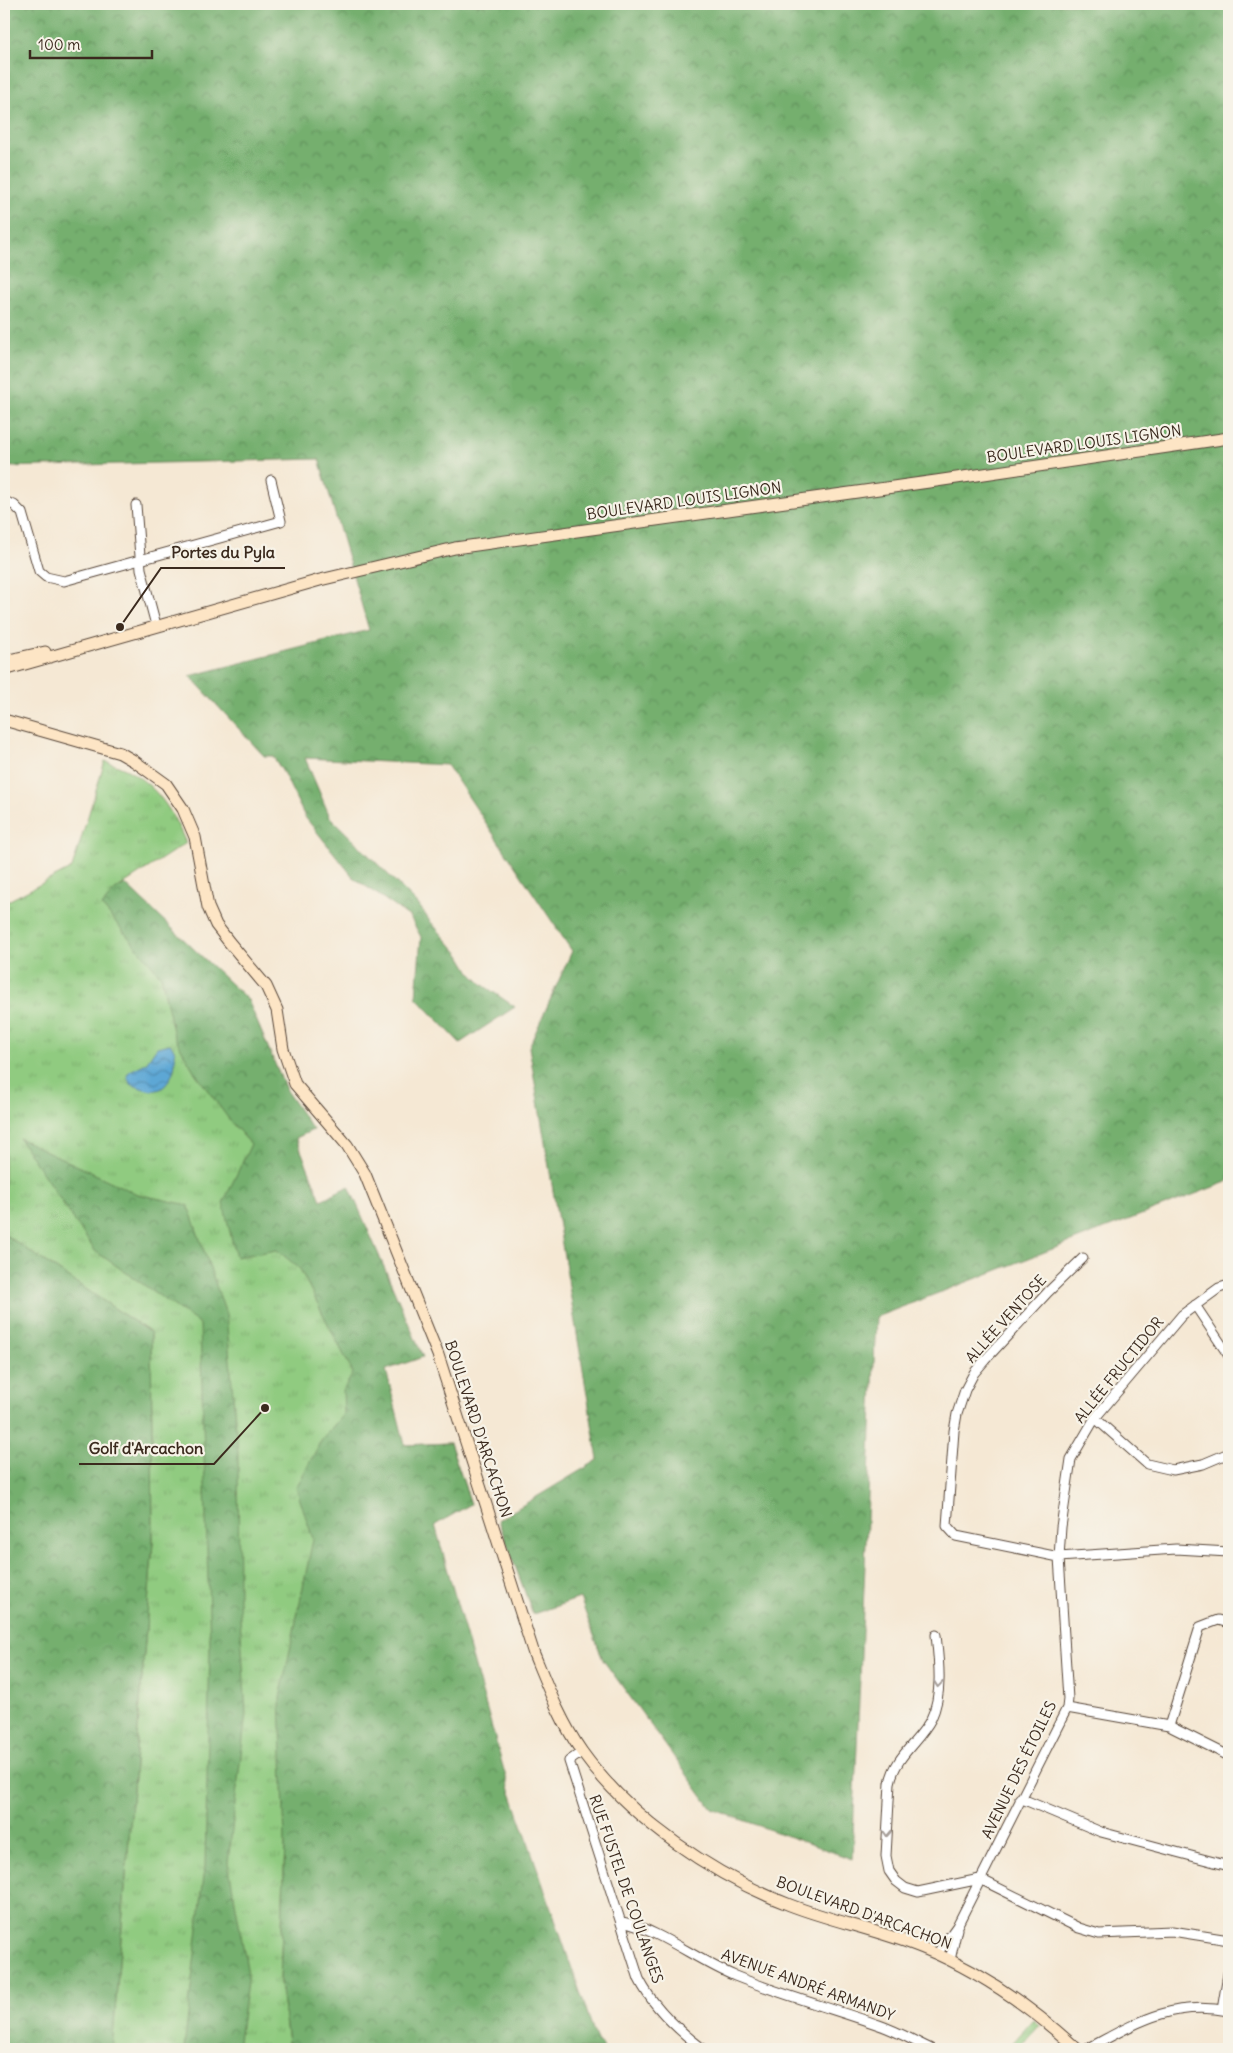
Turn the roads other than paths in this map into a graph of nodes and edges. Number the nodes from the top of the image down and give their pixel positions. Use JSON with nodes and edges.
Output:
{"nodes":[{"id":1,"x":1229,"y":438,"type":"edge"},
{"id":2,"x":271,"y":480,"type":"dead end"},
{"id":3,"x":4,"y":501,"type":"edge"},
{"id":4,"x":136,"y":505,"type":"dead end"},
{"id":5,"x":140,"y":560,"type":"junction"},
{"id":6,"x":153,"y":626,"type":"junction"},
{"id":7,"x":4,"y":661,"type":"edge"},
{"id":8,"x":4,"y":670,"type":"edge"},
{"id":9,"x":4,"y":720,"type":"edge"},
{"id":10,"x":1083,"y":1258,"type":"dead end"},
{"id":11,"x":1229,"y":1285,"type":"edge"},
{"id":12,"x":1195,"y":1305,"type":"junction"},
{"id":13,"x":1229,"y":1356,"type":"edge"},
{"id":14,"x":1095,"y":1418,"type":"junction"},
{"id":15,"x":1229,"y":1453,"type":"edge"},
{"id":16,"x":1229,"y":1552,"type":"edge"},
{"id":17,"x":1059,"y":1557,"type":"junction"},
{"id":18,"x":1229,"y":1623,"type":"edge"},
{"id":19,"x":936,"y":1636,"type":"dead end"},
{"id":20,"x":1067,"y":1708,"type":"junction"},
{"id":21,"x":1169,"y":1726,"type":"junction"},
{"id":22,"x":582,"y":1752,"type":"junction"},
{"id":23,"x":1229,"y":1756,"type":"edge"},
{"id":24,"x":1020,"y":1798,"type":"junction"},
{"id":25,"x":1229,"y":1866,"type":"edge"},
{"id":26,"x":980,"y":1879,"type":"junction"},
{"id":27,"x":622,"y":1922,"type":"junction"},
{"id":28,"x":958,"y":1926,"type":"junction"},
{"id":29,"x":1229,"y":1940,"type":"edge"},
{"id":30,"x":937,"y":1954,"type":"junction"},
{"id":31,"x":950,"y":1960,"type":"junction"},
{"id":32,"x":1229,"y":1968,"type":"edge"},
{"id":33,"x":1226,"y":2010,"type":"edge"},
{"id":34,"x":704,"y":2049,"type":"edge"},
{"id":35,"x":931,"y":2049,"type":"edge"},
{"id":36,"x":1077,"y":2049,"type":"edge"},
{"id":37,"x":1087,"y":2049,"type":"edge"}],
"edges":[{"from":1,"to":6,"type":"main road","name":"BOULEVARD LOUIS LIGNON"},
{"from":2,"to":5,"type":"street"},
{"from":3,"to":5,"type":"street"},
{"from":4,"to":5,"type":"street"},
{"from":5,"to":6,"type":"street"},
{"from":6,"to":7,"type":"main road"},
{"from":6,"to":8,"type":"main road"},
{"from":9,"to":22,"type":"main road","name":"BOULEVARD D'ARCACHON"},
{"from":10,"to":17,"type":"street","name":"ALLÉE VENTOSE"},
{"from":11,"to":12,"type":"street","name":"ALLÉE FRUCTIDOR"},
{"from":12,"to":13,"type":"street"},
{"from":12,"to":14,"type":"street","name":"ALLÉE FRUCTIDOR"},
{"from":14,"to":15,"type":"street"},
{"from":14,"to":17,"type":"street","name":"ALLÉE FRUCTIDOR"},
{"from":16,"to":17,"type":"street","name":"ALLÉE VENTOSE"},
{"from":17,"to":20,"type":"street","name":"AVENUE DES ÉTOILES"},
{"from":18,"to":21,"type":"street"},
{"from":19,"to":26,"type":"street","one_way":true},
{"from":20,"to":21,"type":"street"},
{"from":20,"to":24,"type":"street","name":"AVENUE DES ÉTOILES"},
{"from":21,"to":23,"type":"street"},
{"from":22,"to":27,"type":"street","name":"RUE FUSTEL DE COULANGES"},
{"from":22,"to":30,"type":"main road","name":"BOULEVARD D'ARCACHON"},
{"from":24,"to":25,"type":"street"},
{"from":24,"to":26,"type":"street","name":"AVENUE DES ÉTOILES"},
{"from":26,"to":28,"type":"street","name":"AVENUE DES ÉTOILES"},
{"from":26,"to":29,"type":"street"},
{"from":27,"to":34,"type":"street","name":"RUE FUSTEL DE COULANGES"},
{"from":27,"to":35,"type":"street","name":"AVENUE ANDRÉ ARMANDY"},
{"from":28,"to":30,"type":"street","name":"AVENUE DES ÉTOILES"},
{"from":28,"to":31,"type":"street","name":"AVENUE DES ÉTOILES"},
{"from":30,"to":31,"type":"main road","name":"BOULEVARD D'ARCACHON"},
{"from":31,"to":36,"type":"main road","name":"BOULEVARD D'ARCACHON"},
{"from":32,"to":33,"type":"street"},
{"from":33,"to":37,"type":"street"}]}
